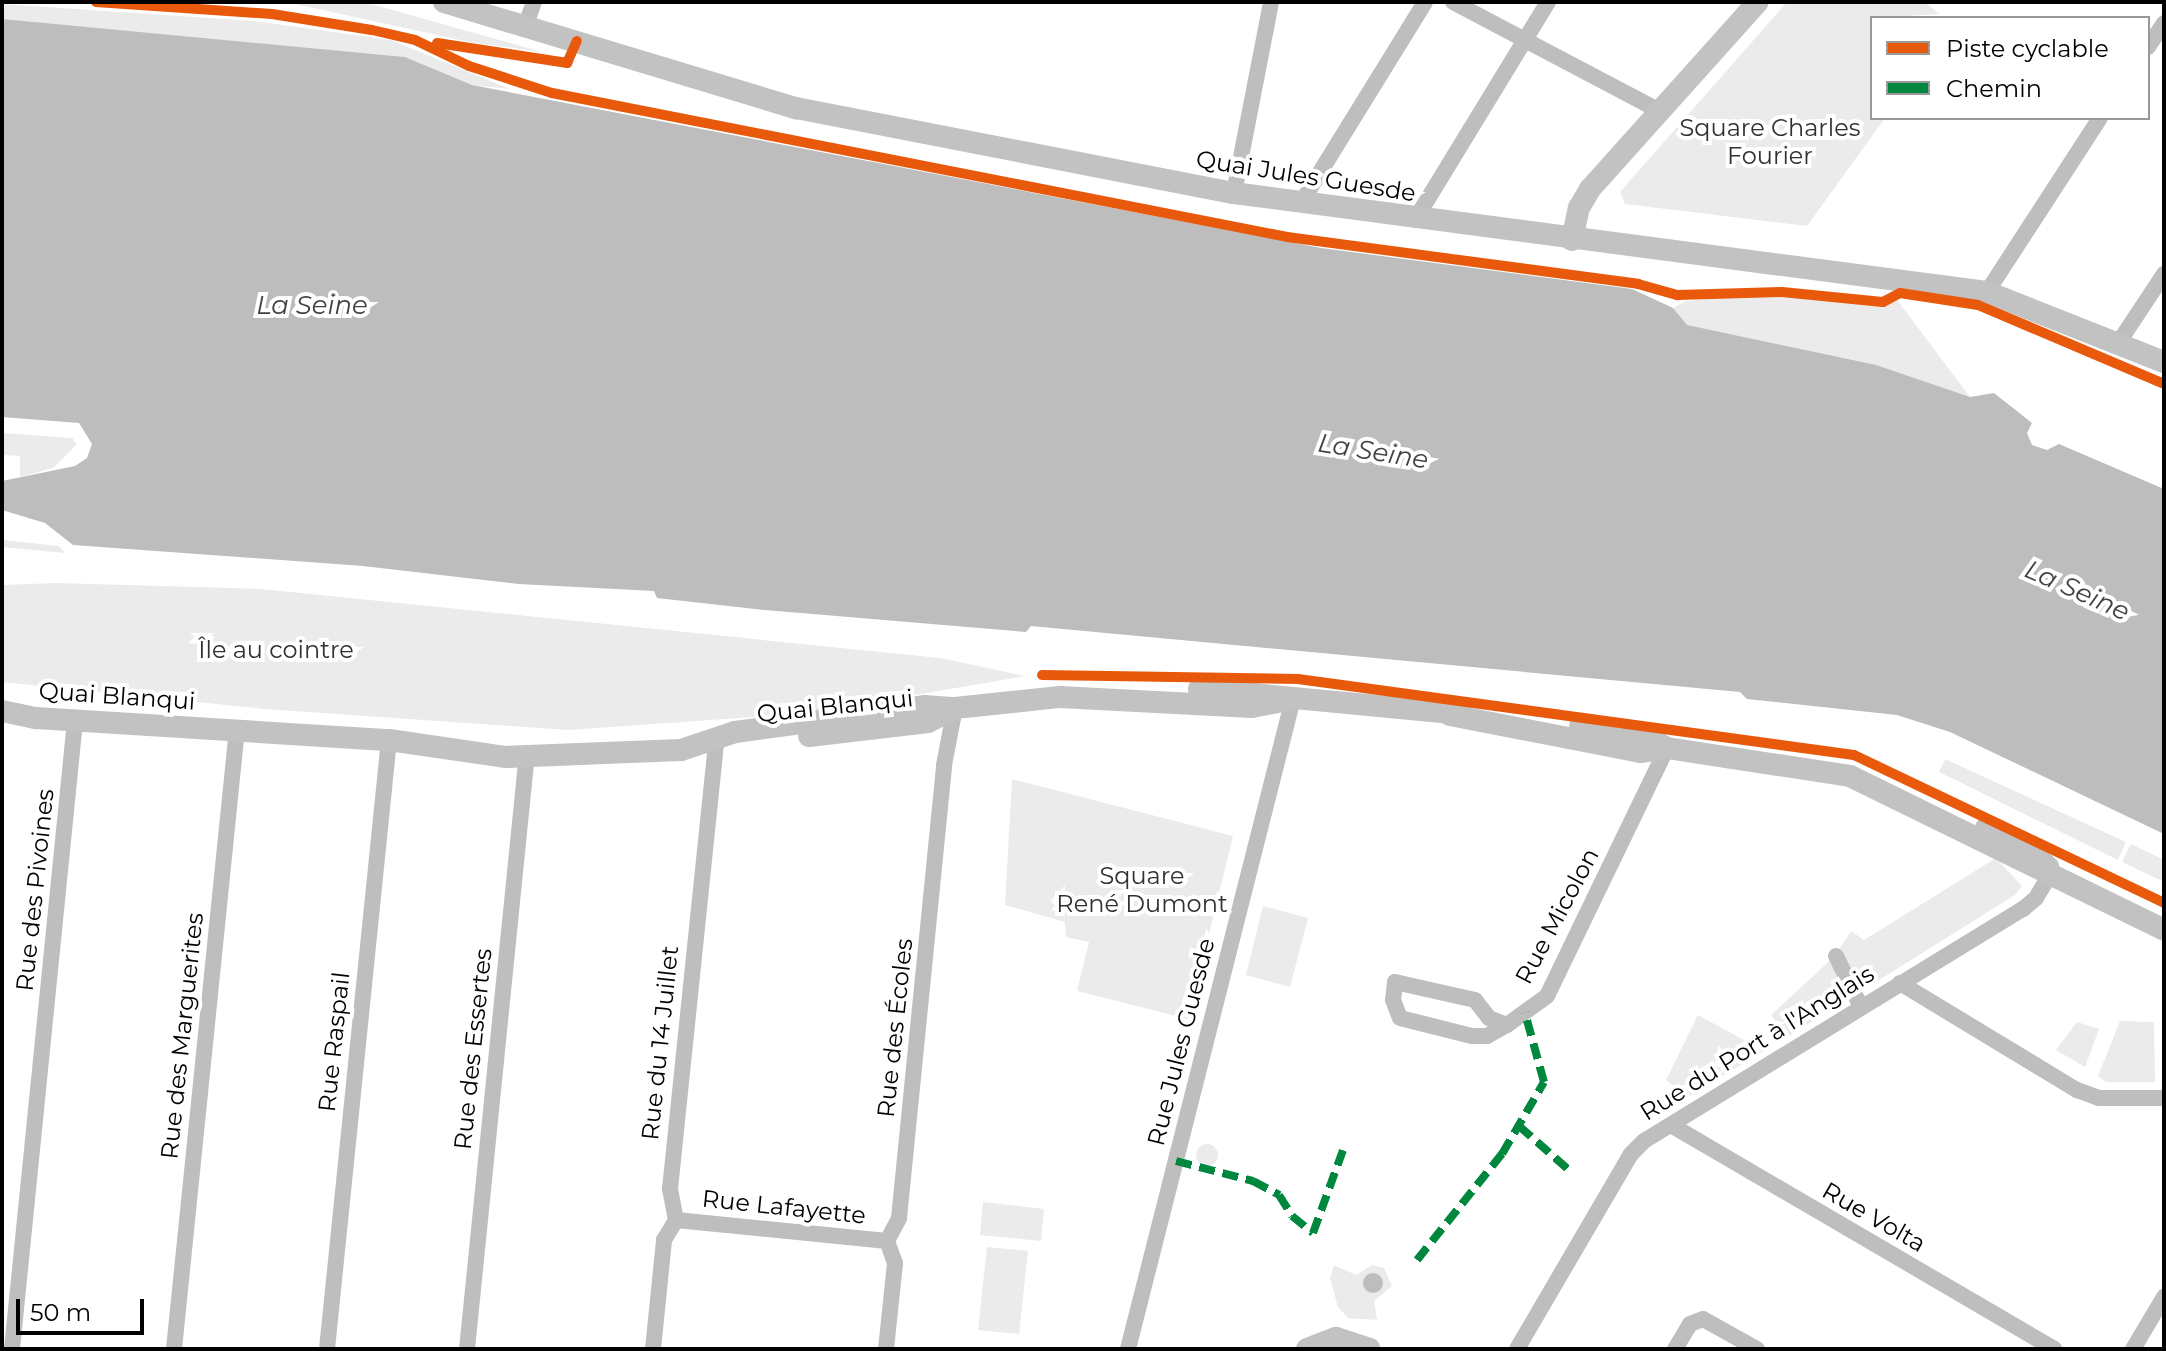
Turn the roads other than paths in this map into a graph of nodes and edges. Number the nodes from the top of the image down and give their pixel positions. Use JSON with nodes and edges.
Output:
{"nodes":[{"id":1,"x":444,"y":2,"type":"edge"},
{"id":2,"x":534,"y":2,"type":"edge"},
{"id":3,"x":1271,"y":2,"type":"edge"},
{"id":4,"x":1425,"y":2,"type":"edge"},
{"id":5,"x":1453,"y":2,"type":"edge"},
{"id":6,"x":1548,"y":2,"type":"edge"},
{"id":7,"x":1758,"y":2,"type":"edge"},
{"id":8,"x":2164,"y":23,"type":"edge"},
{"id":9,"x":526,"y":24,"type":"junction"},
{"id":10,"x":1525,"y":38,"type":"junction"},
{"id":11,"x":2150,"y":44,"type":"edge"},
{"id":12,"x":1660,"y":111,"type":"junction"},
{"id":13,"x":2099,"y":120,"type":"edge"},
{"id":14,"x":1234,"y":193,"type":"junction"},
{"id":15,"x":1301,"y":203,"type":"junction"},
{"id":16,"x":1415,"y":220,"type":"junction"},
{"id":17,"x":1572,"y":240,"type":"junction"},
{"id":18,"x":2164,"y":274,"type":"edge"},
{"id":19,"x":1987,"y":292,"type":"junction"},
{"id":20,"x":2119,"y":342,"type":"junction"},
{"id":21,"x":2164,"y":362,"type":"edge"},
{"id":22,"x":1293,"y":699,"type":"junction"},
{"id":23,"x":955,"y":708,"type":"junction"},
{"id":24,"x":10,"y":712,"type":"edge"},
{"id":25,"x":75,"y":721,"type":"junction"},
{"id":26,"x":212,"y":727,"type":"junction"},
{"id":27,"x":237,"y":729,"type":"junction"},
{"id":28,"x":717,"y":737,"type":"junction"},
{"id":29,"x":400,"y":742,"type":"junction"},
{"id":30,"x":1667,"y":748,"type":"junction"},
{"id":31,"x":527,"y":753,"type":"junction"},
{"id":32,"x":2052,"y":871,"type":"junction"},
{"id":33,"x":2077,"y":885,"type":"junction"},
{"id":34,"x":2164,"y":913,"type":"edge"},
{"id":35,"x":2164,"y":930,"type":"edge"},
{"id":36,"x":1836,"y":956,"type":"dead end"},
{"id":37,"x":1900,"y":983,"type":"junction"},
{"id":38,"x":1861,"y":1007,"type":"junction"},
{"id":39,"x":1507,"y":1025,"type":"junction"},
{"id":40,"x":2164,"y":1098,"type":"edge"},
{"id":41,"x":1671,"y":1125,"type":"junction"},
{"id":42,"x":676,"y":1220,"type":"junction"},
{"id":43,"x":887,"y":1241,"type":"junction"},
{"id":44,"x":2164,"y":1297,"type":"edge"},
{"id":45,"x":12,"y":1349,"type":"edge"},
{"id":46,"x":174,"y":1349,"type":"edge"},
{"id":47,"x":327,"y":1349,"type":"edge"},
{"id":48,"x":467,"y":1349,"type":"edge"},
{"id":49,"x":653,"y":1349,"type":"edge"},
{"id":50,"x":886,"y":1349,"type":"edge"},
{"id":51,"x":1128,"y":1349,"type":"edge"},
{"id":52,"x":1307,"y":1349,"type":"edge"},
{"id":53,"x":1369,"y":1349,"type":"edge"},
{"id":54,"x":1517,"y":1349,"type":"edge"},
{"id":55,"x":1675,"y":1349,"type":"edge"},
{"id":56,"x":1757,"y":1349,"type":"edge"},
{"id":57,"x":2054,"y":1349,"type":"edge"},
{"id":58,"x":2133,"y":1349,"type":"edge"}],
"edges":[{"from":1,"to":9,"type":"main road","name":"Quai Jules Guesde"},
{"from":2,"to":9,"type":"street"},
{"from":3,"to":14,"type":"street"},
{"from":4,"to":15,"type":"street"},
{"from":5,"to":10,"type":"street"},
{"from":6,"to":10,"type":"street"},
{"from":7,"to":12,"type":"main road"},
{"from":8,"to":11,"type":"street"},
{"from":9,"to":14,"type":"main road","name":"Quai Jules Guesde"},
{"from":10,"to":12,"type":"street"},
{"from":10,"to":16,"type":"street"},
{"from":12,"to":17,"type":"main road"},
{"from":13,"to":19,"type":"street"},
{"from":14,"to":15,"type":"main road","name":"Quai Jules Guesde"},
{"from":15,"to":16,"type":"main road","name":"Quai Jules Guesde"},
{"from":16,"to":17,"type":"main road","name":"Quai Jules Guesde"},
{"from":17,"to":19,"type":"main road","name":"Quai Jules Guesde"},
{"from":18,"to":20,"type":"street"},
{"from":19,"to":20,"type":"main road","name":"Quai Jules Guesde"},
{"from":20,"to":21,"type":"main road","name":"Quai Jules Guesde"},
{"from":22,"to":23,"type":"main road","name":"Quai Blanqui"},
{"from":22,"to":30,"type":"main road","name":"Quai Blanqui"},
{"from":22,"to":51,"type":"street","name":"Rue Jules Guesde"},
{"from":23,"to":28,"type":"main road","name":"Quai Blanqui"},
{"from":23,"to":43,"type":"street","name":"Rue des Écoles"},
{"from":24,"to":25,"type":"main road","name":"Quai Blanqui"},
{"from":24,"to":26,"type":"main road","name":"Quai Blanqui"},
{"from":25,"to":26,"type":"main road","name":"Quai Blanqui"},
{"from":25,"to":45,"type":"street","name":"Rue des Pivoines"},
{"from":26,"to":27,"type":"main road","name":"Quai Blanqui"},
{"from":27,"to":29,"type":"main road","name":"Quai Blanqui"},
{"from":27,"to":46,"type":"street","name":"Rue des Marguerites"},
{"from":28,"to":31,"type":"main road","name":"Quai Blanqui"},
{"from":28,"to":42,"type":"street","name":"Rue du 14 Juillet"},
{"from":29,"to":31,"type":"main road","name":"Quai Blanqui"},
{"from":29,"to":47,"type":"street","name":"Rue Raspail"},
{"from":30,"to":32,"type":"main road","name":"Quai Blanqui"},
{"from":30,"to":39,"type":"street","name":"Rue Micolon"},
{"from":31,"to":48,"type":"street","name":"Rue des Essertes"},
{"from":32,"to":33,"type":"main road","name":"Quai Blanqui"},
{"from":32,"to":37,"type":"street","name":"Rue du Port à l'Anglais"},
{"from":33,"to":34,"type":"main road","name":"Quai Blanqui"},
{"from":33,"to":35,"type":"main road","name":"Quai Blanqui"},
{"from":36,"to":38,"type":"street"},
{"from":37,"to":38,"type":"street","name":"Rue du Port à l'Anglais"},
{"from":37,"to":40,"type":"street"},
{"from":38,"to":41,"type":"street","name":"Rue du Port à l'Anglais"},
{"from":39,"to":39,"type":"street"},
{"from":41,"to":54,"type":"street","name":"Rue du Port à l'Anglais"},
{"from":41,"to":57,"type":"street","name":"Rue Volta"},
{"from":42,"to":43,"type":"street","name":"Rue Lafayette"},
{"from":42,"to":49,"type":"street","name":"Rue du 14 Juillet"},
{"from":43,"to":50,"type":"street","name":"Rue des Écoles"},
{"from":44,"to":58,"type":"street"},
{"from":52,"to":53,"type":"main road"},
{"from":55,"to":56,"type":"street"}]}
